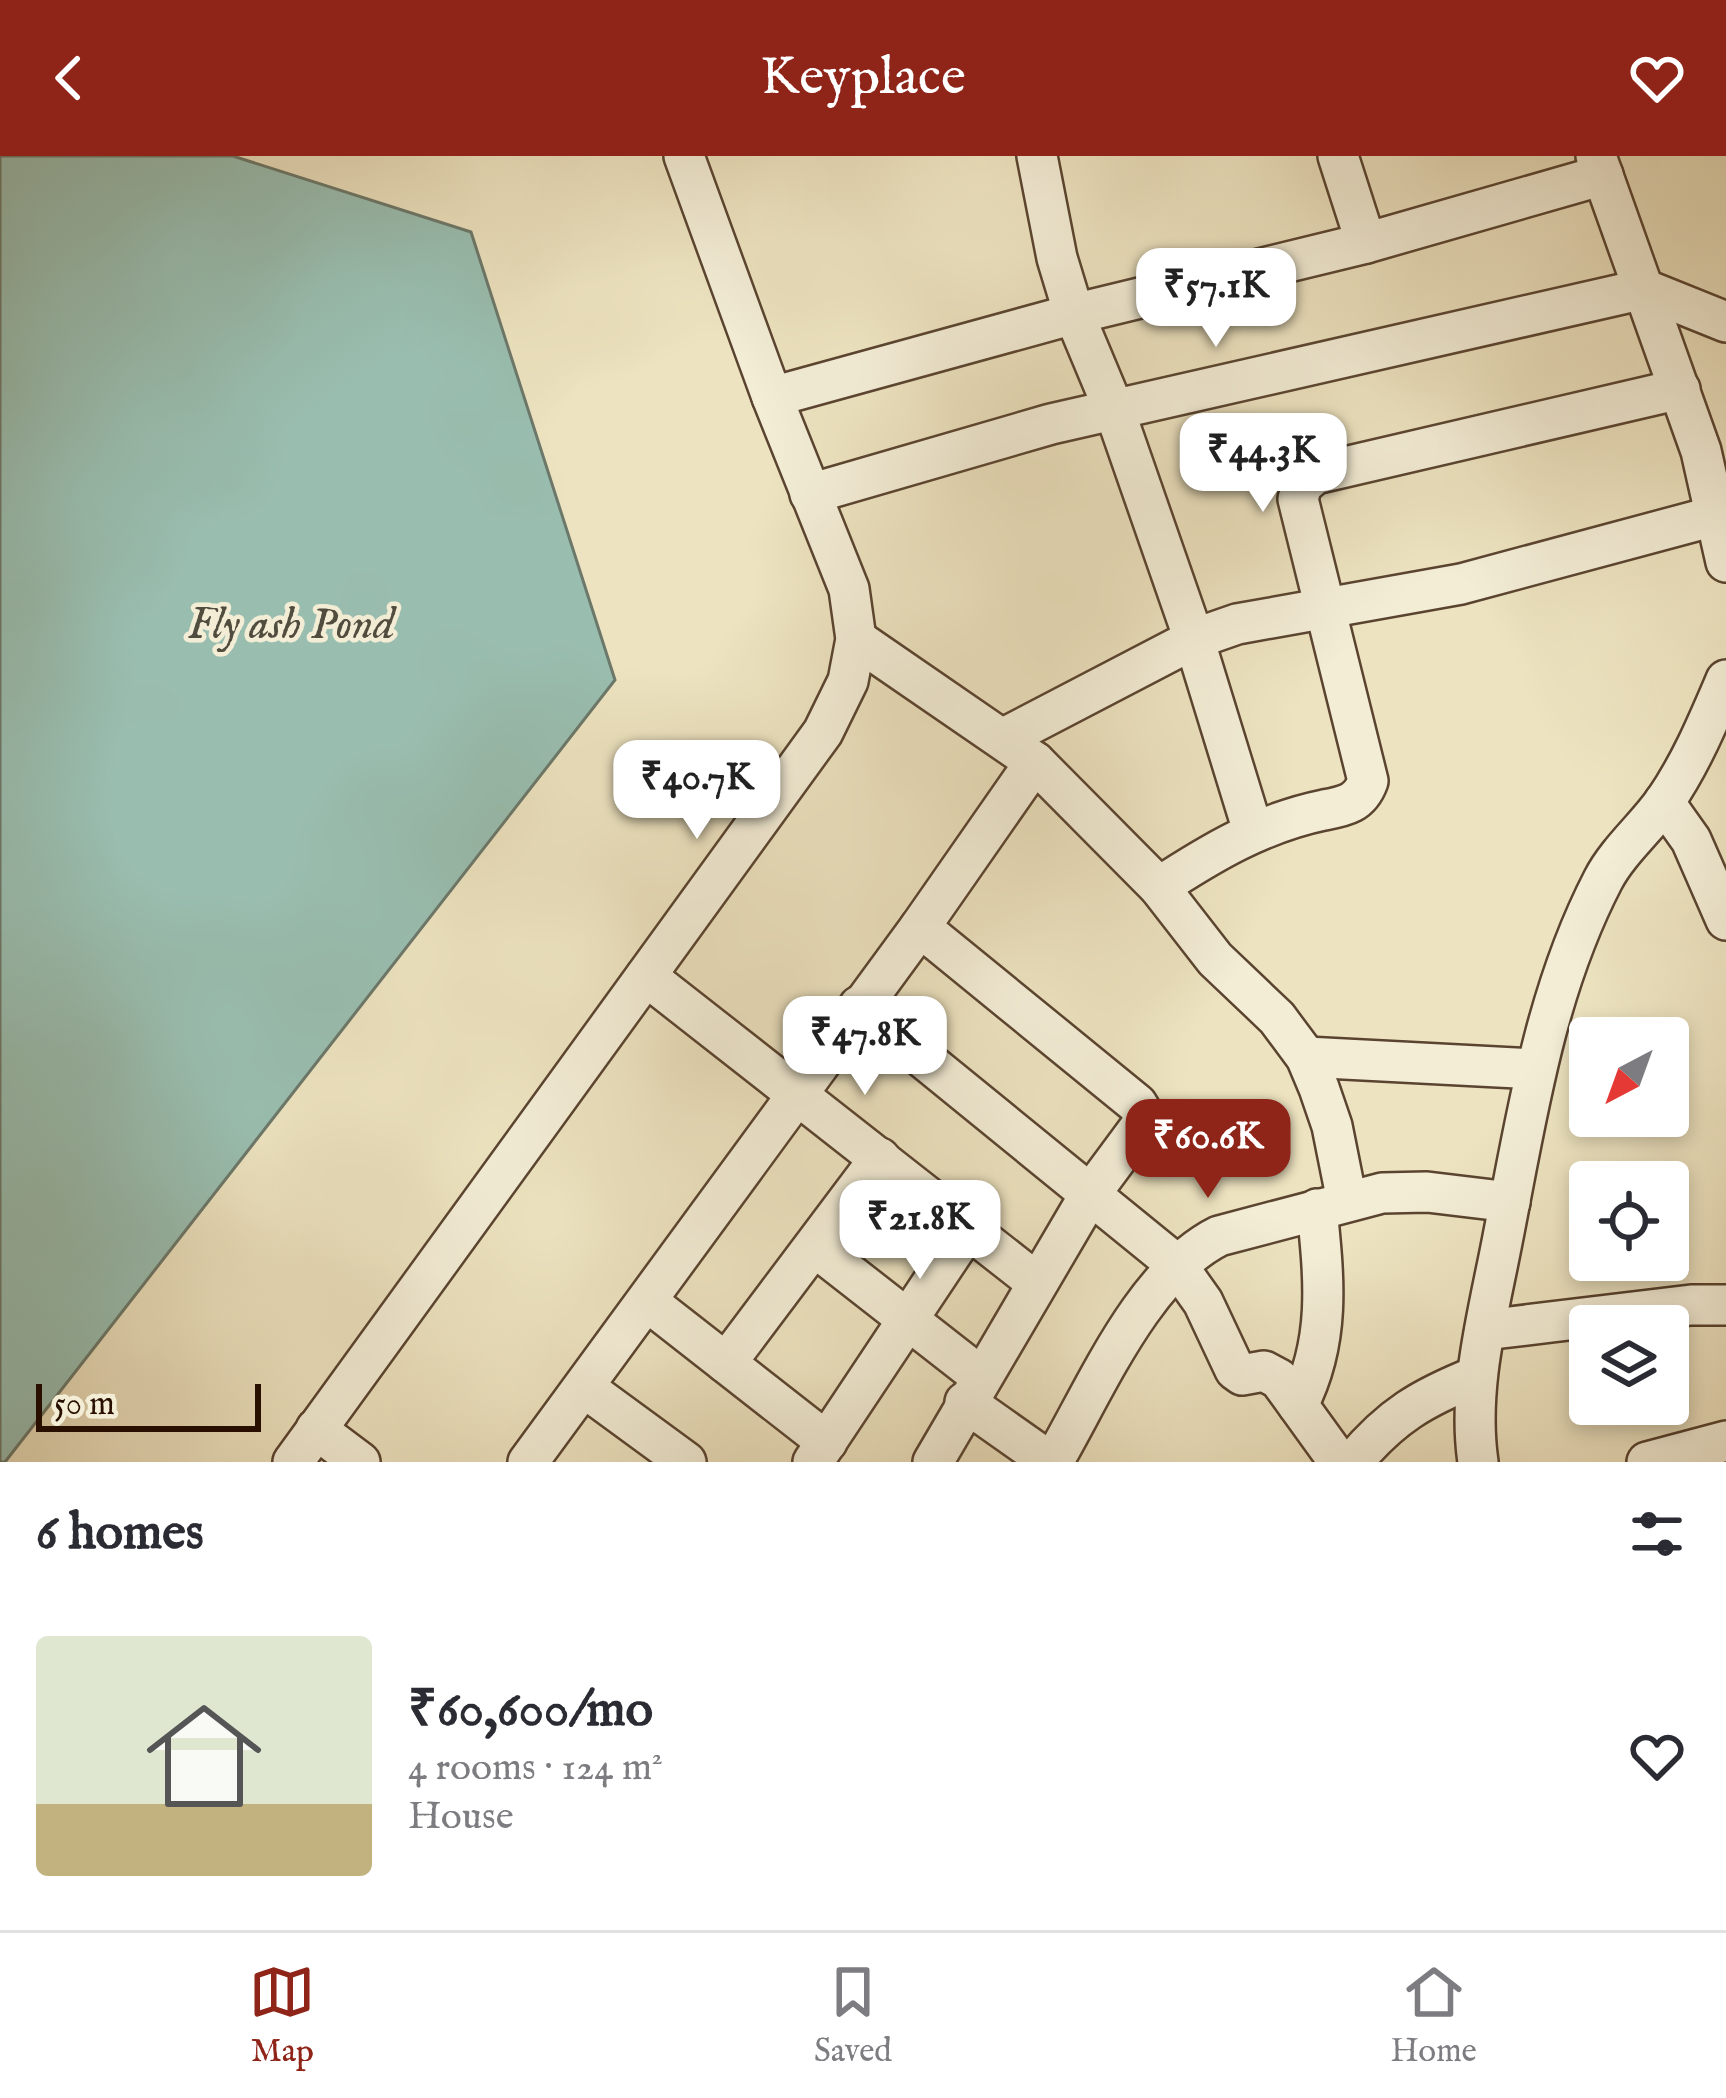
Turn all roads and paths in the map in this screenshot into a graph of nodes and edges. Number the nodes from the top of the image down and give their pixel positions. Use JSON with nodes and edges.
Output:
{"nodes":[{"id":1,"x":684,"y":156,"type":"edge"},
{"id":2,"x":1037,"y":156,"type":"edge"},
{"id":3,"x":1338,"y":156,"type":"edge"},
{"id":4,"x":1600,"y":165,"type":"edge"},
{"id":5,"x":1366,"y":242,"type":"junction"},
{"id":6,"x":1644,"y":289,"type":"junction"},
{"id":7,"x":1719,"y":313,"type":"edge"},
{"id":8,"x":1074,"y":314,"type":"junction"},
{"id":9,"x":1680,"y":389,"type":"junction"},
{"id":10,"x":772,"y":397,"type":"junction"},
{"id":11,"x":1115,"y":412,"type":"junction"},
{"id":12,"x":1714,"y":455,"type":"edge"},
{"id":13,"x":810,"y":494,"type":"junction"},
{"id":14,"x":1718,"y":515,"type":"junction"},
{"id":15,"x":1726,"y":562,"type":"edge"},
{"id":16,"x":1324,"y":607,"type":"junction"},
{"id":17,"x":856,"y":639,"type":"junction"},
{"id":18,"x":1194,"y":639,"type":"junction"},
{"id":19,"x":1726,"y":680,"type":"edge"},
{"id":20,"x":1004,"y":738,"type":"junction"},
{"id":21,"x":1035,"y":762,"type":"junction"},
{"id":22,"x":1664,"y":802,"type":"junction"},
{"id":23,"x":1253,"y":831,"type":"junction"},
{"id":24,"x":1159,"y":887,"type":"junction"},
{"id":25,"x":1726,"y":920,"type":"edge"},
{"id":26,"x":920,"y":927,"type":"junction"},
{"id":27,"x":646,"y":976,"type":"junction"},
{"id":28,"x":859,"y":1006,"type":"junction"},
{"id":29,"x":1306,"y":1058,"type":"junction"},
{"id":30,"x":1536,"y":1069,"type":"junction"},
{"id":31,"x":799,"y":1094,"type":"junction"},
{"id":32,"x":880,"y":1158,"type":"junction"},
{"id":33,"x":1089,"y":1196,"type":"junction"},
{"id":34,"x":1510,"y":1202,"type":"junction"},
{"id":35,"x":1332,"y":1205,"type":"junction"},
{"id":36,"x":968,"y":1229,"type":"junction"},
{"id":37,"x":815,"y":1247,"type":"junction"},
{"id":38,"x":1176,"y":1264,"type":"junction"},
{"id":39,"x":1036,"y":1282,"type":"junction"},
{"id":40,"x":647,"y":1302,"type":"junction"},
{"id":41,"x":1726,"y":1305,"type":"edge"},
{"id":42,"x":908,"y":1321,"type":"junction"},
{"id":43,"x":1485,"y":1330,"type":"junction"},
{"id":44,"x":726,"y":1363,"type":"junction"},
{"id":45,"x":1477,"y":1376,"type":"junction"},
{"id":46,"x":585,"y":1388,"type":"junction"},
{"id":47,"x":973,"y":1389,"type":"junction"},
{"id":48,"x":1298,"y":1405,"type":"junction"},
{"id":49,"x":316,"y":1429,"type":"junction"},
{"id":50,"x":1726,"y":1442,"type":"edge"},
{"id":51,"x":820,"y":1452,"type":"edge"},
{"id":52,"x":293,"y":1462,"type":"edge"},
{"id":53,"x":360,"y":1462,"type":"edge"},
{"id":54,"x":528,"y":1462,"type":"edge"},
{"id":55,"x":686,"y":1462,"type":"edge"},
{"id":56,"x":933,"y":1462,"type":"edge"},
{"id":57,"x":1051,"y":1462,"type":"edge"},
{"id":58,"x":1339,"y":1462,"type":"edge"},
{"id":59,"x":1353,"y":1462,"type":"edge"},
{"id":60,"x":1478,"y":1462,"type":"edge"},
{"id":61,"x":1647,"y":1462,"type":"edge"}],
"edges":[{"from":1,"to":10,"type":"street"},
{"from":2,"to":8,"type":"street"},
{"from":3,"to":5,"type":"street"},
{"from":4,"to":5,"type":"street"},
{"from":4,"to":6,"type":"street"},
{"from":5,"to":8,"type":"street"},
{"from":6,"to":7,"type":"street"},
{"from":6,"to":9,"type":"street"},
{"from":6,"to":11,"type":"street"},
{"from":8,"to":10,"type":"street"},
{"from":8,"to":11,"type":"street"},
{"from":9,"to":12,"type":"street"},
{"from":9,"to":16,"type":"street"},
{"from":10,"to":13,"type":"street"},
{"from":11,"to":13,"type":"street"},
{"from":11,"to":18,"type":"street"},
{"from":12,"to":14,"type":"street"},
{"from":13,"to":17,"type":"street"},
{"from":14,"to":15,"type":"street"},
{"from":14,"to":16,"type":"street"},
{"from":16,"to":18,"type":"street"},
{"from":16,"to":23,"type":"street"},
{"from":17,"to":20,"type":"street"},
{"from":17,"to":27,"type":"street"},
{"from":18,"to":20,"type":"street"},
{"from":18,"to":23,"type":"street"},
{"from":19,"to":22,"type":"street"},
{"from":20,"to":21,"type":"street"},
{"from":21,"to":24,"type":"street"},
{"from":21,"to":26,"type":"street"},
{"from":22,"to":25,"type":"street"},
{"from":22,"to":30,"type":"street"},
{"from":23,"to":24,"type":"street"},
{"from":24,"to":29,"type":"street"},
{"from":26,"to":28,"type":"street"},
{"from":26,"to":33,"type":"street"},
{"from":27,"to":31,"type":"street"},
{"from":27,"to":49,"type":"street"},
{"from":28,"to":31,"type":"street"},
{"from":28,"to":33,"type":"street"},
{"from":29,"to":30,"type":"street"},
{"from":29,"to":35,"type":"street"},
{"from":30,"to":34,"type":"street"},
{"from":31,"to":32,"type":"street"},
{"from":31,"to":40,"type":"street"},
{"from":32,"to":36,"type":"street"},
{"from":32,"to":37,"type":"street"},
{"from":33,"to":38,"type":"street"},
{"from":33,"to":39,"type":"street"},
{"from":34,"to":35,"type":"street"},
{"from":34,"to":43,"type":"street"},
{"from":35,"to":38,"type":"street"},
{"from":35,"to":48,"type":"street"},
{"from":36,"to":39,"type":"street"},
{"from":36,"to":42,"type":"street"},
{"from":37,"to":42,"type":"street"},
{"from":37,"to":44,"type":"street"},
{"from":38,"to":48,"type":"street"},
{"from":38,"to":57,"type":"street"},
{"from":39,"to":47,"type":"street"},
{"from":40,"to":44,"type":"street"},
{"from":40,"to":46,"type":"street"},
{"from":41,"to":43,"type":"street"},
{"from":42,"to":47,"type":"street"},
{"from":42,"to":51,"type":"street"},
{"from":43,"to":45,"type":"street"},
{"from":44,"to":51,"type":"street"},
{"from":45,"to":59,"type":"street"},
{"from":45,"to":60,"type":"street"},
{"from":46,"to":54,"type":"street"},
{"from":46,"to":55,"type":"street"},
{"from":47,"to":56,"type":"street"},
{"from":47,"to":57,"type":"street"},
{"from":48,"to":58,"type":"street"},
{"from":49,"to":52,"type":"street"},
{"from":49,"to":53,"type":"street"},
{"from":50,"to":61,"type":"street"}]}
